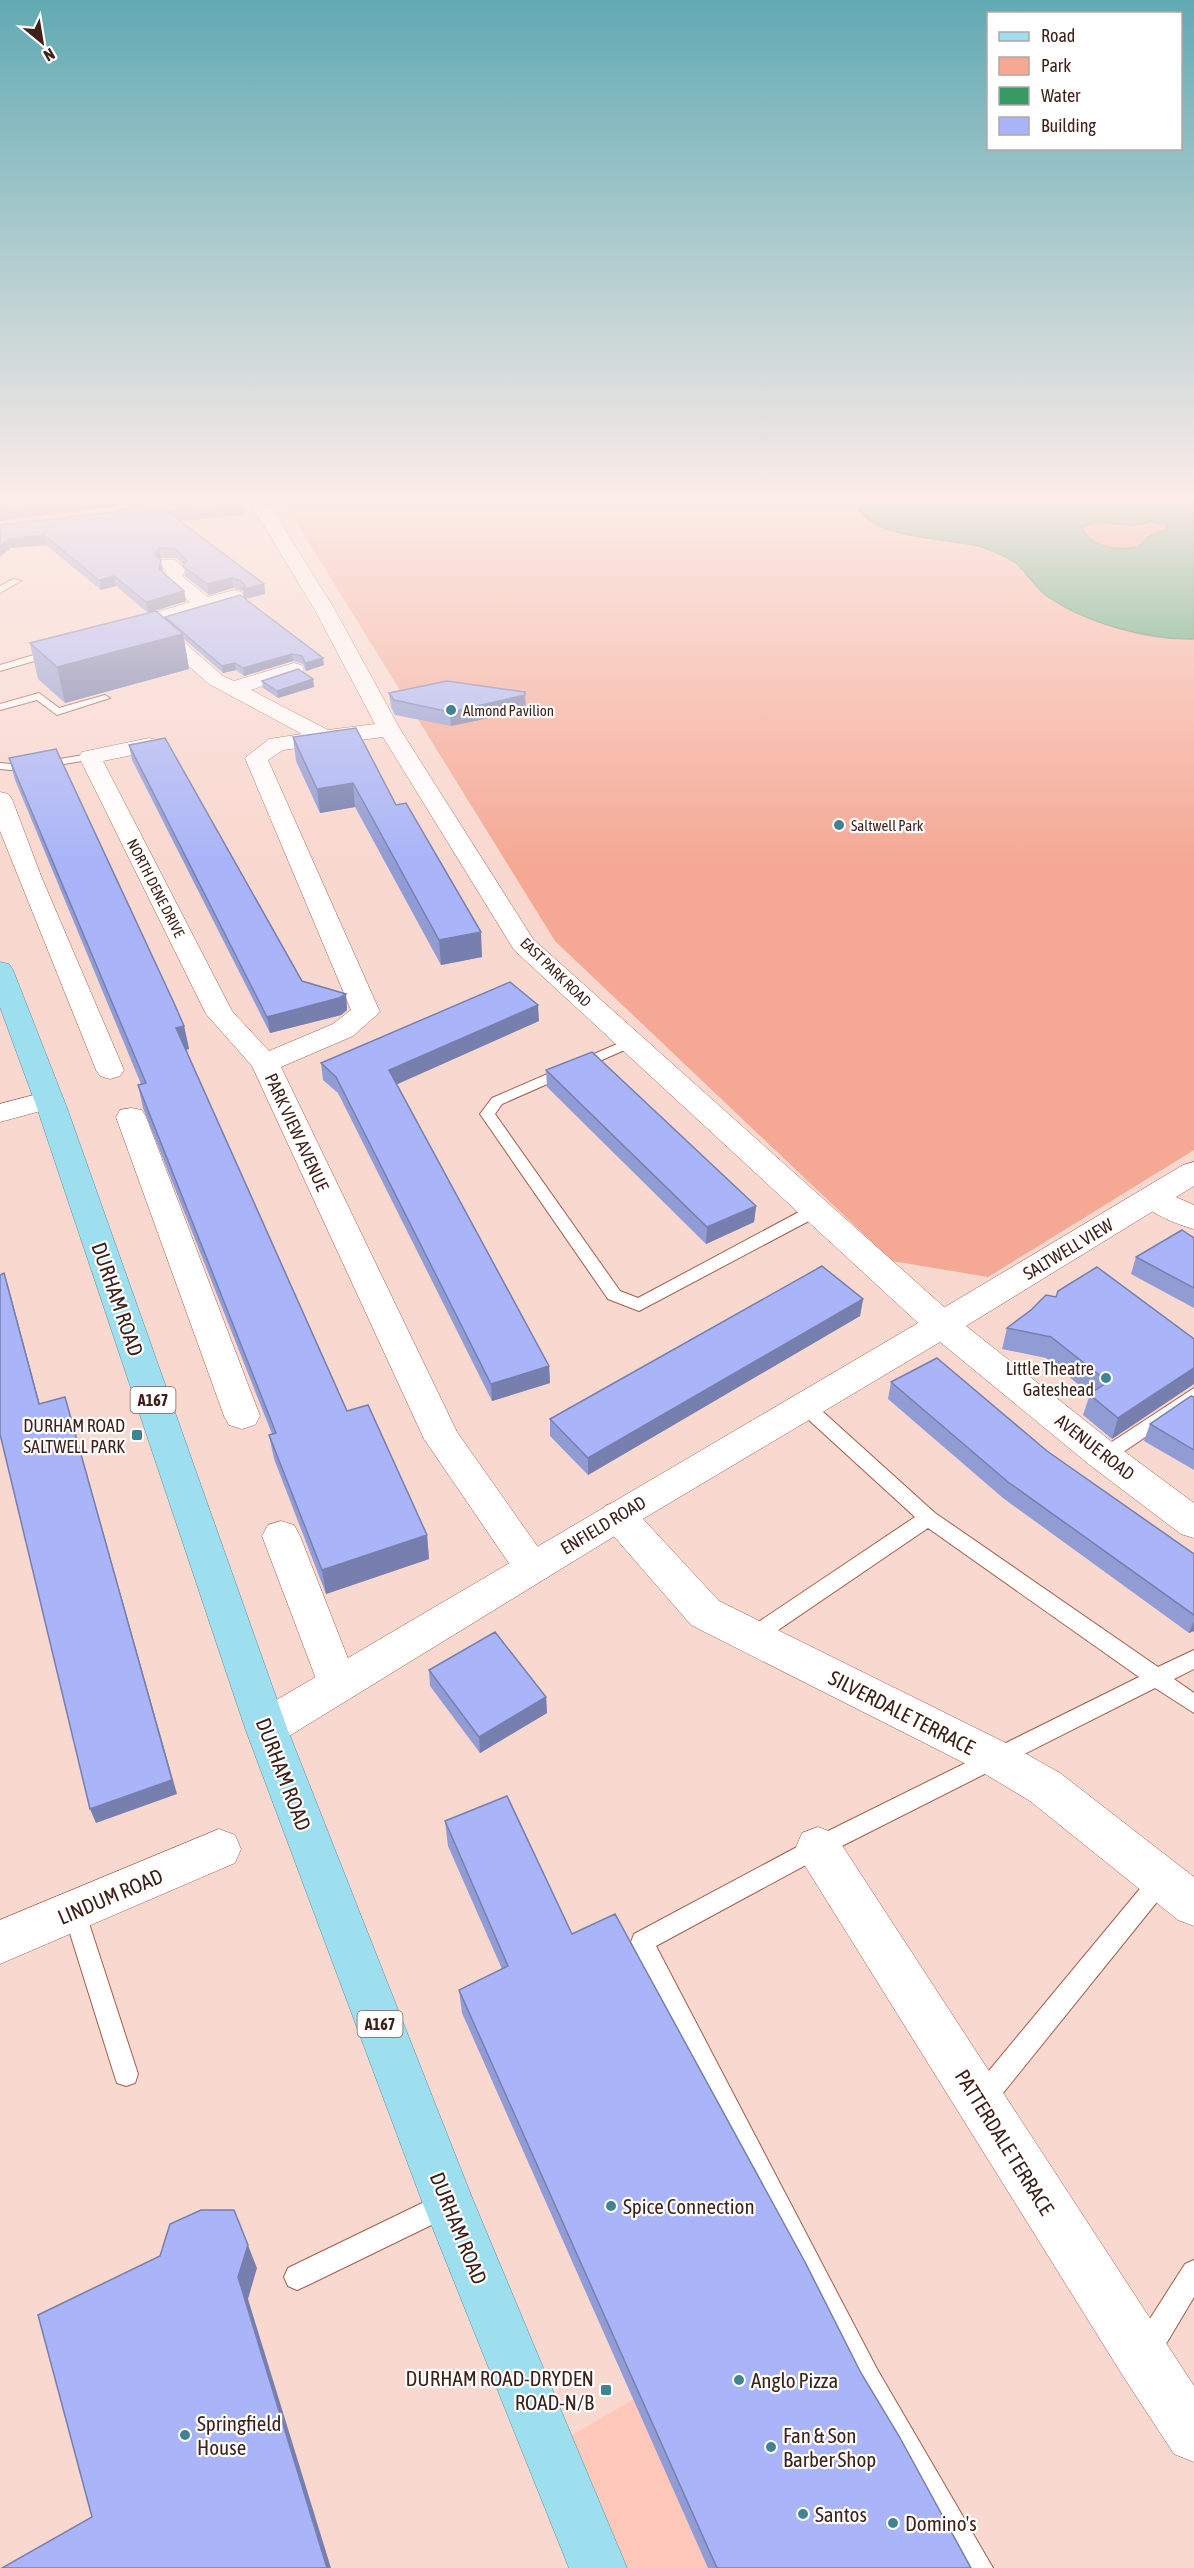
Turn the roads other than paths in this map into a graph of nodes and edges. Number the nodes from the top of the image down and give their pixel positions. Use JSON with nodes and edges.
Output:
{"nodes":[{"id":1,"x":149,"y":621,"type":"edge"},
{"id":2,"x":331,"y":621,"type":"edge"},
{"id":3,"x":62,"y":650,"type":"edge"},
{"id":4,"x":0,"y":668,"type":"edge"},
{"id":5,"x":294,"y":669,"type":"edge"},
{"id":6,"x":232,"y":689,"type":"junction"},
{"id":7,"x":105,"y":698,"type":"edge"},
{"id":8,"x":0,"y":707,"type":"edge"},
{"id":9,"x":389,"y":729,"type":"junction"},
{"id":10,"x":326,"y":738,"type":"junction"},
{"id":11,"x":149,"y":745,"type":"edge"},
{"id":12,"x":90,"y":757,"type":"junction"},
{"id":13,"x":0,"y":766,"type":"edge"},
{"id":14,"x":0,"y":799,"type":"edge"},
{"id":15,"x":0,"y":970,"type":"edge"},
{"id":16,"x":631,"y":1042,"type":"junction"},
{"id":17,"x":265,"y":1063,"type":"junction"},
{"id":18,"x":110,"y":1070,"type":"dead end"},
{"id":19,"x":49,"y":1100,"type":"junction"},
{"id":20,"x":0,"y":1113,"type":"edge"},
{"id":21,"x":131,"y":1117,"type":"dead end"},
{"id":22,"x":1194,"y":1172,"type":"edge"},
{"id":23,"x":1153,"y":1197,"type":"junction"},
{"id":24,"x":816,"y":1210,"type":"junction"},
{"id":25,"x":1194,"y":1218,"type":"edge"},
{"id":26,"x":942,"y":1325,"type":"junction"},
{"id":27,"x":1194,"y":1395,"type":"edge"},
{"id":28,"x":805,"y":1406,"type":"junction"},
{"id":29,"x":242,"y":1416,"type":"dead end"},
{"id":30,"x":1104,"y":1456,"type":"junction"},
{"id":31,"x":618,"y":1516,"type":"junction"},
{"id":32,"x":928,"y":1518,"type":"junction"},
{"id":33,"x":1194,"y":1523,"type":"edge"},
{"id":34,"x":282,"y":1536,"type":"dead end"},
{"id":35,"x":532,"y":1567,"type":"junction"},
{"id":36,"x":752,"y":1637,"type":"junction"},
{"id":37,"x":1194,"y":1659,"type":"edge"},
{"id":38,"x":1157,"y":1678,"type":"junction"},
{"id":39,"x":338,"y":1684,"type":"junction"},
{"id":40,"x":1194,"y":1704,"type":"edge"},
{"id":41,"x":266,"y":1728,"type":"junction"},
{"id":42,"x":995,"y":1758,"type":"junction"},
{"id":43,"x":818,"y":1847,"type":"junction"},
{"id":44,"x":219,"y":1849,"type":"dead end"},
{"id":45,"x":1162,"y":1879,"type":"junction"},
{"id":46,"x":1194,"y":1905,"type":"edge"},
{"id":47,"x":74,"y":1911,"type":"junction"},
{"id":48,"x":0,"y":1942,"type":"edge"},
{"id":49,"x":126,"y":2074,"type":"dead end"},
{"id":50,"x":979,"y":2102,"type":"junction"},
{"id":51,"x":449,"y":2204,"type":"junction"},
{"id":52,"x":1194,"y":2273,"type":"edge"},
{"id":53,"x":297,"y":2277,"type":"dead end"},
{"id":54,"x":1142,"y":2357,"type":"junction"},
{"id":55,"x":1194,"y":2434,"type":"edge"},
{"id":56,"x":598,"y":2568,"type":"edge"},
{"id":57,"x":978,"y":2568,"type":"edge"}],
"edges":[{"from":1,"to":6,"type":"street"},
{"from":2,"to":9,"type":"street","name":"EAST PARK ROAD"},
{"from":3,"to":4,"type":"lane"},
{"from":5,"to":6,"type":"street"},
{"from":6,"to":10,"type":"street"},
{"from":7,"to":8,"type":"lane"},
{"from":9,"to":10,"type":"street","name":"PARK VIEW AVENUE"},
{"from":9,"to":16,"type":"street","name":"EAST PARK ROAD"},
{"from":10,"to":17,"type":"street","name":"PARK VIEW AVENUE"},
{"from":11,"to":12,"type":"street"},
{"from":12,"to":13,"type":"lane"},
{"from":12,"to":17,"type":"street","name":"NORTH DENE DRIVE"},
{"from":14,"to":18,"type":"street"},
{"from":15,"to":19,"type":"main road","name":"DURHAM ROAD","number":"A167"},
{"from":16,"to":24,"type":"street","name":"EAST PARK ROAD"},
{"from":16,"to":24,"type":"lane"},
{"from":17,"to":35,"type":"street","name":"PARK VIEW AVENUE"},
{"from":19,"to":20,"type":"street"},
{"from":19,"to":41,"type":"main road","name":"DURHAM ROAD","number":"A167"},
{"from":21,"to":29,"type":"street"},
{"from":22,"to":23,"type":"street","name":"SALTWELL VIEW"},
{"from":23,"to":25,"type":"street"},
{"from":23,"to":26,"type":"street","name":"SALTWELL VIEW"},
{"from":24,"to":26,"type":"street","name":"EAST PARK ROAD"},
{"from":26,"to":28,"type":"street","name":"ENFIELD ROAD"},
{"from":26,"to":30,"type":"street","name":"AVENUE ROAD"},
{"from":27,"to":30,"type":"lane"},
{"from":28,"to":31,"type":"street","name":"ENFIELD ROAD"},
{"from":28,"to":32,"type":"lane"},
{"from":30,"to":33,"type":"street","name":"AVENUE ROAD"},
{"from":31,"to":35,"type":"street","name":"ENFIELD ROAD"},
{"from":31,"to":36,"type":"street","name":"SILVERDALE TERRACE"},
{"from":32,"to":36,"type":"lane"},
{"from":32,"to":38,"type":"lane"},
{"from":34,"to":39,"type":"street"},
{"from":35,"to":39,"type":"street","name":"ENFIELD ROAD"},
{"from":36,"to":42,"type":"street","name":"SILVERDALE TERRACE"},
{"from":37,"to":38,"type":"lane"},
{"from":38,"to":40,"type":"lane"},
{"from":38,"to":42,"type":"lane"},
{"from":39,"to":41,"type":"street","name":"ENFIELD ROAD"},
{"from":41,"to":51,"type":"main road","name":"DURHAM ROAD","number":"A167"},
{"from":42,"to":43,"type":"lane"},
{"from":42,"to":45,"type":"street","name":"SILVERDALE TERRACE"},
{"from":43,"to":50,"type":"street","name":"PATTERDALE TERRACE"},
{"from":43,"to":57,"type":"lane"},
{"from":44,"to":47,"type":"street","name":"LINDUM ROAD"},
{"from":45,"to":46,"type":"street","name":"SILVERDALE TERRACE"},
{"from":45,"to":50,"type":"lane"},
{"from":47,"to":48,"type":"street","name":"LINDUM ROAD"},
{"from":47,"to":49,"type":"lane"},
{"from":50,"to":54,"type":"street","name":"PATTERDALE TERRACE"},
{"from":51,"to":53,"type":"lane"},
{"from":51,"to":56,"type":"main road","name":"DURHAM ROAD","number":"A167"},
{"from":52,"to":54,"type":"lane"},
{"from":54,"to":55,"type":"street","name":"PATTERDALE TERRACE"}]}
